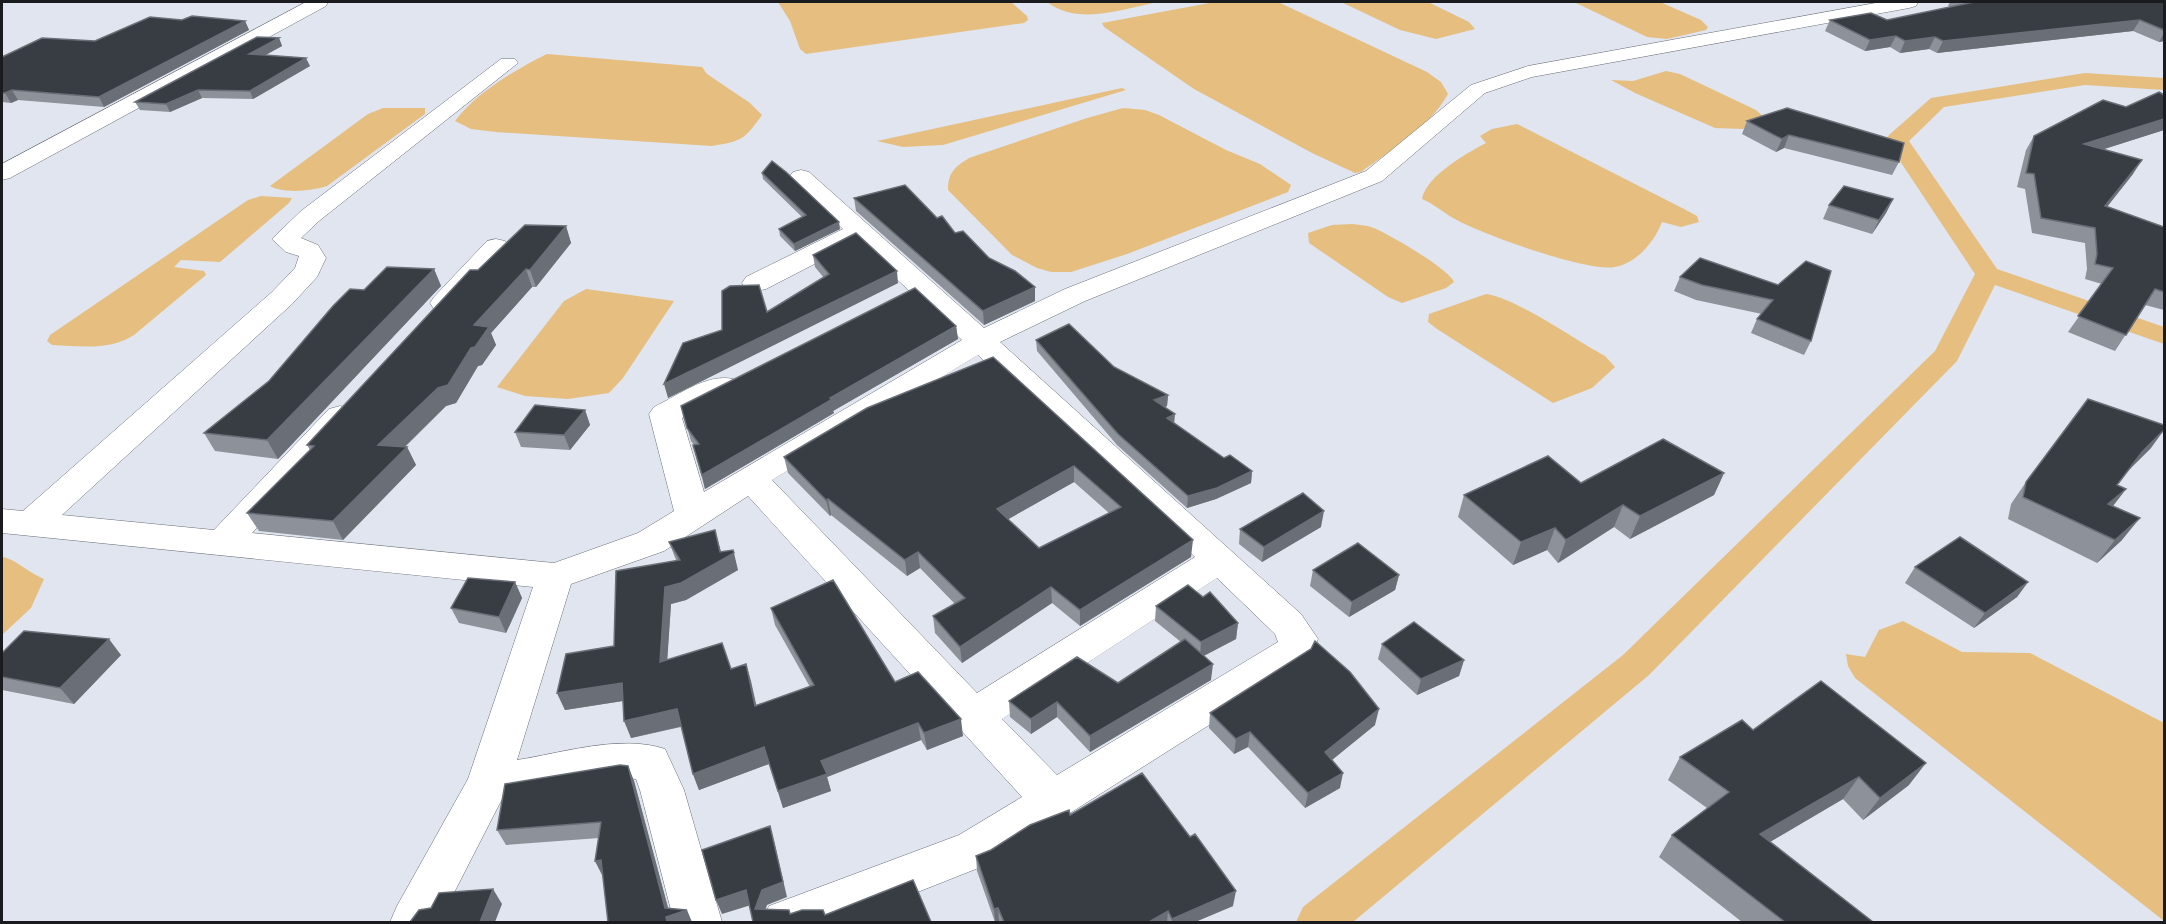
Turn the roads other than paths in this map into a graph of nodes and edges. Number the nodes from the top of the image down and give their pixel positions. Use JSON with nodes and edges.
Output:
{"nodes":[{"id":1,"x":319,"y":2,"type":"edge"},
{"id":2,"x":1909,"y":2,"type":"edge"},
{"id":3,"x":508,"y":63,"type":"dead end"},
{"id":4,"x":2,"y":173,"type":"edge"},
{"id":5,"x":801,"y":177,"type":"dead end"},
{"id":6,"x":862,"y":231,"type":"junction"},
{"id":7,"x":496,"y":248,"type":"dead end"},
{"id":8,"x":756,"y":283,"type":"edge"},
{"id":9,"x":423,"y":326,"type":"edge"},
{"id":10,"x":980,"y":341,"type":"junction"},
{"id":11,"x":750,"y":372,"type":"edge"},
{"id":12,"x":359,"y":395,"type":"edge"},
{"id":13,"x":751,"y":478,"type":"junction"},
{"id":14,"x":693,"y":515,"type":"junction"},
{"id":15,"x":2,"y":521,"type":"edge"},
{"id":16,"x":30,"y":524,"type":"junction"},
{"id":17,"x":222,"y":543,"type":"junction"},
{"id":18,"x":1220,"y":559,"type":"junction"},
{"id":19,"x":555,"y":576,"type":"junction"},
{"id":20,"x":974,"y":716,"type":"junction"},
{"id":21,"x":488,"y":783,"type":"junction"},
{"id":22,"x":1054,"y":802,"type":"junction"},
{"id":23,"x":414,"y":922,"type":"edge"},
{"id":24,"x":698,"y":922,"type":"edge"},
{"id":25,"x":786,"y":922,"type":"edge"}],
"edges":[{"from":1,"to":4,"type":"street"},
{"from":2,"to":10,"type":"street"},
{"from":3,"to":16,"type":"street"},
{"from":5,"to":6,"type":"street"},
{"from":6,"to":8,"type":"street"},
{"from":6,"to":10,"type":"street"},
{"from":7,"to":9,"type":"street"},
{"from":10,"to":13,"type":"street"},
{"from":10,"to":18,"type":"street"},
{"from":11,"to":14,"type":"street"},
{"from":12,"to":17,"type":"street"},
{"from":13,"to":14,"type":"street"},
{"from":13,"to":20,"type":"street"},
{"from":14,"to":19,"type":"street"},
{"from":15,"to":16,"type":"street"},
{"from":16,"to":17,"type":"street"},
{"from":17,"to":19,"type":"street"},
{"from":18,"to":20,"type":"street"},
{"from":18,"to":22,"type":"street"},
{"from":19,"to":21,"type":"street"},
{"from":20,"to":22,"type":"street"},
{"from":21,"to":23,"type":"street"},
{"from":21,"to":24,"type":"street"},
{"from":22,"to":25,"type":"street"}]}
